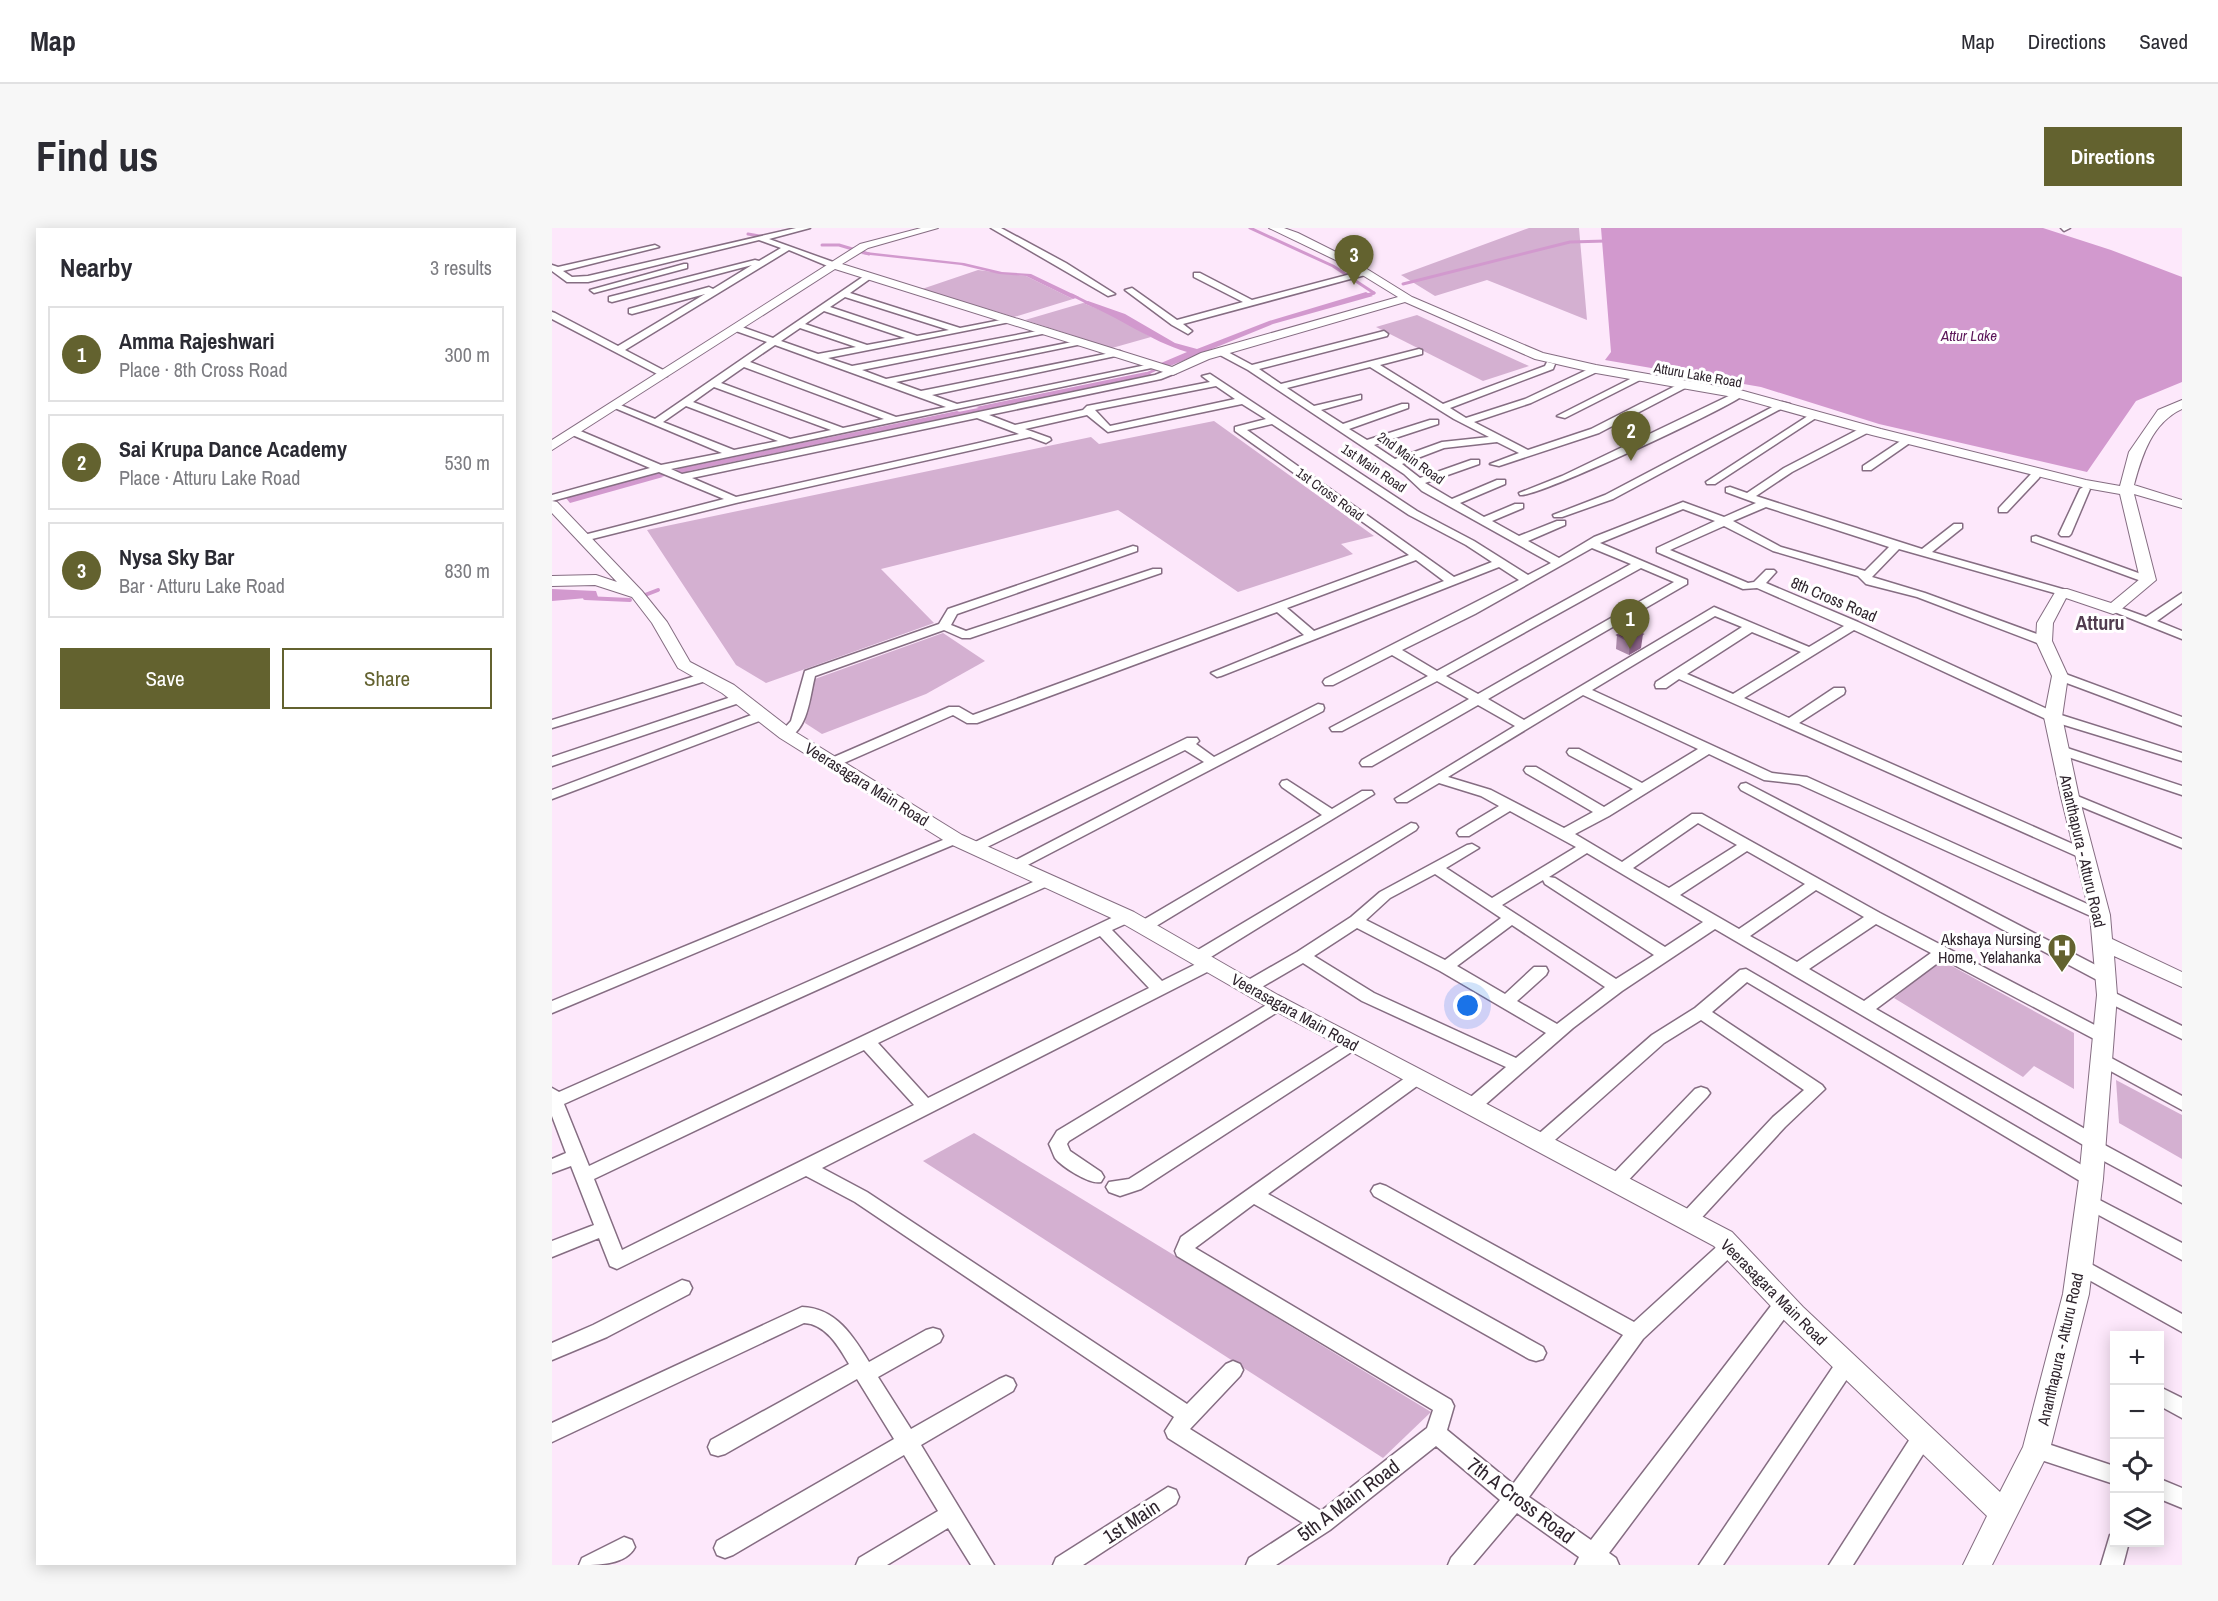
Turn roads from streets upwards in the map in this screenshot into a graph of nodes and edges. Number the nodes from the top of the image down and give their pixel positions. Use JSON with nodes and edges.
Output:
{"nodes":[{"id":1,"x":806,"y":228,"type":"edge"},
{"id":2,"x":933,"y":228,"type":"edge"},
{"id":3,"x":995,"y":228,"type":"edge"},
{"id":4,"x":1274,"y":228,"type":"edge"},
{"id":5,"x":914,"y":230,"type":"edge"},
{"id":6,"x":759,"y":238,"type":"junction"},
{"id":7,"x":655,"y":246,"type":"dead end"},
{"id":8,"x":788,"y":247,"type":"junction"},
{"id":9,"x":675,"y":257,"type":"junction"},
{"id":10,"x":770,"y":259,"type":"junction"},
{"id":11,"x":833,"y":265,"type":"junction"},
{"id":12,"x":684,"y":266,"type":"junction"},
{"id":13,"x":555,"y":271,"type":"edge"},
{"id":14,"x":1363,"y":273,"type":"junction"},
{"id":15,"x":1197,"y":274,"type":"dead end"},
{"id":16,"x":698,"y":276,"type":"junction"},
{"id":17,"x":870,"y":276,"type":"junction"},
{"id":18,"x":726,"y":286,"type":"junction"},
{"id":19,"x":1129,"y":290,"type":"dead end"},
{"id":20,"x":844,"y":294,"type":"junction"},
{"id":21,"x":1111,"y":294,"type":"dead end"},
{"id":22,"x":612,"y":299,"type":"junction"},
{"id":23,"x":1401,"y":300,"type":"junction"},
{"id":24,"x":1251,"y":303,"type":"junction"},
{"id":25,"x":823,"y":308,"type":"junction"},
{"id":26,"x":632,"y":311,"type":"junction"},
{"id":27,"x":552,"y":315,"type":"edge"},
{"id":28,"x":641,"y":316,"type":"dead end"},
{"id":29,"x":651,"y":321,"type":"dead end"},
{"id":30,"x":1011,"y":321,"type":"junction"},
{"id":31,"x":1175,"y":322,"type":"junction"},
{"id":32,"x":799,"y":324,"type":"junction"},
{"id":33,"x":660,"y":327,"type":"junction"},
{"id":34,"x":736,"y":328,"type":"junction"},
{"id":35,"x":960,"y":330,"type":"junction"},
{"id":36,"x":1188,"y":331,"type":"dead end"},
{"id":37,"x":1048,"y":332,"type":"junction"},
{"id":38,"x":1384,"y":334,"type":"dead end"},
{"id":39,"x":916,"y":339,"type":"junction"},
{"id":40,"x":775,"y":341,"type":"junction"},
{"id":41,"x":1082,"y":343,"type":"junction"},
{"id":42,"x":866,"y":348,"type":"junction"},
{"id":43,"x":617,"y":351,"type":"junction"},
{"id":44,"x":1221,"y":352,"type":"junction"},
{"id":45,"x":1419,"y":352,"type":"dead end"},
{"id":46,"x":1120,"y":354,"type":"junction"},
{"id":47,"x":818,"y":357,"type":"junction"},
{"id":48,"x":743,"y":363,"type":"junction"},
{"id":49,"x":1372,"y":364,"type":"junction"},
{"id":50,"x":1550,"y":364,"type":"junction"},
{"id":51,"x":1156,"y":366,"type":"junction"},
{"id":52,"x":1251,"y":368,"type":"junction"},
{"id":53,"x":852,"y":369,"type":"junction"},
{"id":54,"x":1594,"y":370,"type":"junction"},
{"id":55,"x":1173,"y":371,"type":"junction"},
{"id":56,"x":664,"y":374,"type":"junction"},
{"id":57,"x":1208,"y":376,"type":"dead end"},
{"id":58,"x":1639,"y":378,"type":"junction"},
{"id":59,"x":885,"y":381,"type":"junction"},
{"id":60,"x":713,"y":383,"type":"junction"},
{"id":61,"x":1219,"y":383,"type":"junction"},
{"id":62,"x":1684,"y":386,"type":"junction"},
{"id":63,"x":1280,"y":387,"type":"junction"},
{"id":64,"x":921,"y":394,"type":"junction"},
{"id":65,"x":1738,"y":395,"type":"junction"},
{"id":66,"x":1358,"y":396,"type":"dead end"},
{"id":67,"x":1245,"y":400,"type":"junction"},
{"id":68,"x":686,"y":402,"type":"junction"},
{"id":69,"x":2182,"y":404,"type":"edge"},
{"id":70,"x":615,"y":406,"type":"junction"},
{"id":71,"x":1405,"y":406,"type":"dead end"},
{"id":72,"x":1782,"y":406,"type":"junction"},
{"id":73,"x":1442,"y":408,"type":"junction"},
{"id":74,"x":1313,"y":409,"type":"junction"},
{"id":75,"x":968,"y":411,"type":"junction"},
{"id":76,"x":1089,"y":411,"type":"junction"},
{"id":77,"x":1815,"y":416,"type":"junction"},
{"id":78,"x":1562,"y":417,"type":"dead end"},
{"id":79,"x":895,"y":420,"type":"junction"},
{"id":80,"x":1275,"y":420,"type":"junction"},
{"id":81,"x":1467,"y":421,"type":"junction"},
{"id":82,"x":1434,"y":422,"type":"dead end"},
{"id":83,"x":655,"y":423,"type":"junction"},
{"id":84,"x":1014,"y":428,"type":"junction"},
{"id":85,"x":1342,"y":428,"type":"junction"},
{"id":86,"x":1865,"y":430,"type":"junction"},
{"id":87,"x":842,"y":431,"type":"junction"},
{"id":88,"x":571,"y":434,"type":"junction"},
{"id":89,"x":1031,"y":434,"type":"junction"},
{"id":90,"x":1500,"y":438,"type":"junction"},
{"id":91,"x":552,"y":440,"type":"edge"},
{"id":92,"x":1047,"y":440,"type":"dead end"},
{"id":93,"x":789,"y":442,"type":"junction"},
{"id":94,"x":1907,"y":442,"type":"junction"},
{"id":95,"x":1366,"y":444,"type":"junction"},
{"id":96,"x":552,"y":446,"type":"edge"},
{"id":97,"x":1527,"y":453,"type":"junction"},
{"id":98,"x":732,"y":454,"type":"junction"},
{"id":99,"x":1475,"y":462,"type":"dead end"},
{"id":100,"x":1394,"y":463,"type":"junction"},
{"id":101,"x":1495,"y":464,"type":"dead end"},
{"id":102,"x":1867,"y":468,"type":"dead end"},
{"id":103,"x":671,"y":473,"type":"junction"},
{"id":104,"x":2035,"y":476,"type":"junction"},
{"id":105,"x":1419,"y":481,"type":"junction"},
{"id":106,"x":1501,"y":482,"type":"dead end"},
{"id":107,"x":1712,"y":482,"type":"dead end"},
{"id":108,"x":2085,"y":489,"type":"junction"},
{"id":109,"x":2126,"y":489,"type":"junction"},
{"id":110,"x":1730,"y":490,"type":"dead end"},
{"id":111,"x":1524,"y":493,"type":"dead end"},
{"id":112,"x":1748,"y":497,"type":"junction"},
{"id":113,"x":552,"y":498,"type":"edge"},
{"id":114,"x":2182,"y":498,"type":"edge"},
{"id":115,"x":735,"y":500,"type":"junction"},
{"id":116,"x":1451,"y":503,"type":"junction"},
{"id":117,"x":1765,"y":503,"type":"junction"},
{"id":118,"x":2182,"y":504,"type":"edge"},
{"id":119,"x":552,"y":505,"type":"edge"},
{"id":120,"x":1519,"y":506,"type":"dead end"},
{"id":121,"x":2003,"y":510,"type":"dead end"},
{"id":122,"x":1485,"y":520,"type":"junction"},
{"id":123,"x":1724,"y":521,"type":"junction"},
{"id":124,"x":1958,"y":526,"type":"dead end"},
{"id":125,"x":2065,"y":534,"type":"dead end"},
{"id":126,"x":584,"y":538,"type":"junction"},
{"id":127,"x":2036,"y":539,"type":"dead end"},
{"id":128,"x":1520,"y":540,"type":"junction"},
{"id":129,"x":1591,"y":543,"type":"junction"},
{"id":130,"x":1897,"y":545,"type":"junction"},
{"id":131,"x":1133,"y":549,"type":"dead end"},
{"id":132,"x":1924,"y":553,"type":"junction"},
{"id":133,"x":1417,"y":556,"type":"junction"},
{"id":134,"x":1500,"y":563,"type":"junction"},
{"id":135,"x":1559,"y":563,"type":"junction"},
{"id":136,"x":1640,"y":564,"type":"junction"},
{"id":137,"x":1156,"y":571,"type":"dead end"},
{"id":138,"x":1770,"y":572,"type":"dead end"},
{"id":139,"x":1866,"y":577,"type":"junction"},
{"id":140,"x":1451,"y":580,"type":"junction"},
{"id":141,"x":1527,"y":580,"type":"junction"},
{"id":142,"x":2148,"y":580,"type":"junction"},
{"id":143,"x":552,"y":581,"type":"edge"},
{"id":144,"x":1758,"y":584,"type":"junction"},
{"id":145,"x":2062,"y":592,"type":"junction"},
{"id":146,"x":637,"y":594,"type":"junction"},
{"id":147,"x":2182,"y":597,"type":"edge"},
{"id":148,"x":1278,"y":607,"type":"junction"},
{"id":149,"x":2113,"y":609,"type":"junction"},
{"id":150,"x":2148,"y":622,"type":"junction"},
{"id":151,"x":1854,"y":625,"type":"junction"},
{"id":152,"x":945,"y":626,"type":"junction"},
{"id":153,"x":1751,"y":627,"type":"junction"},
{"id":154,"x":1311,"y":635,"type":"junction"},
{"id":155,"x":2182,"y":635,"type":"edge"},
{"id":156,"x":2044,"y":641,"type":"junction"},
{"id":157,"x":1392,"y":651,"type":"junction"},
{"id":158,"x":1808,"y":651,"type":"junction"},
{"id":159,"x":1216,"y":673,"type":"dead end"},
{"id":160,"x":1678,"y":674,"type":"junction"},
{"id":161,"x":705,"y":676,"type":"junction"},
{"id":162,"x":1437,"y":676,"type":"junction"},
{"id":163,"x":2061,"y":676,"type":"junction"},
{"id":164,"x":1329,"y":682,"type":"dead end"},
{"id":165,"x":1661,"y":685,"type":"dead end"},
{"id":166,"x":1584,"y":691,"type":"junction"},
{"id":167,"x":1839,"y":691,"type":"dead end"},
{"id":168,"x":740,"y":698,"type":"junction"},
{"id":169,"x":1479,"y":699,"type":"junction"},
{"id":170,"x":1734,"y":699,"type":"junction"},
{"id":171,"x":1318,"y":708,"type":"dead end"},
{"id":172,"x":762,"y":715,"type":"junction"},
{"id":173,"x":2053,"y":717,"type":"junction"},
{"id":174,"x":2182,"y":722,"type":"edge"},
{"id":175,"x":552,"y":724,"type":"edge"},
{"id":176,"x":1790,"y":724,"type":"junction"},
{"id":177,"x":1526,"y":726,"type":"junction"},
{"id":178,"x":1337,"y":728,"type":"dead end"},
{"id":179,"x":786,"y":734,"type":"junction"},
{"id":180,"x":1708,"y":749,"type":"junction"},
{"id":181,"x":2061,"y":750,"type":"junction"},
{"id":182,"x":1574,"y":752,"type":"dead end"},
{"id":183,"x":2182,"y":757,"type":"edge"},
{"id":184,"x":552,"y":762,"type":"edge"},
{"id":185,"x":832,"y":763,"type":"junction"},
{"id":186,"x":1214,"y":763,"type":"junction"},
{"id":187,"x":1367,"y":763,"type":"dead end"},
{"id":188,"x":1531,"y":770,"type":"dead end"},
{"id":189,"x":1769,"y":777,"type":"junction"},
{"id":190,"x":1438,"y":778,"type":"junction"},
{"id":191,"x":1287,"y":784,"type":"dead end"},
{"id":192,"x":1643,"y":789,"type":"junction"},
{"id":193,"x":2182,"y":791,"type":"edge"},
{"id":194,"x":1367,"y":794,"type":"dead end"},
{"id":195,"x":552,"y":795,"type":"edge"},
{"id":196,"x":2070,"y":797,"type":"junction"},
{"id":197,"x":1402,"y":799,"type":"dead end"},
{"id":198,"x":1510,"y":805,"type":"junction"},
{"id":199,"x":1604,"y":813,"type":"junction"},
{"id":200,"x":1332,"y":815,"type":"junction"},
{"id":201,"x":1411,"y":827,"type":"dead end"},
{"id":202,"x":1464,"y":833,"type":"dead end"},
{"id":203,"x":1564,"y":834,"type":"junction"},
{"id":204,"x":2180,"y":840,"type":"edge"},
{"id":205,"x":965,"y":844,"type":"junction"},
{"id":206,"x":1747,"y":845,"type":"junction"},
{"id":207,"x":1587,"y":847,"type":"junction"},
{"id":208,"x":1472,"y":848,"type":"dead end"},
{"id":209,"x":2086,"y":855,"type":"junction"},
{"id":210,"x":1015,"y":866,"type":"junction"},
{"id":211,"x":1436,"y":868,"type":"junction"},
{"id":212,"x":1623,"y":868,"type":"junction"},
{"id":213,"x":1047,"y":881,"type":"junction"},
{"id":214,"x":1550,"y":881,"type":"dead end"},
{"id":215,"x":1816,"y":883,"type":"junction"},
{"id":216,"x":1669,"y":895,"type":"junction"},
{"id":217,"x":1491,"y":905,"type":"junction"},
{"id":218,"x":2100,"y":915,"type":"junction"},
{"id":219,"x":1875,"y":917,"type":"junction"},
{"id":220,"x":1511,"y":918,"type":"junction"},
{"id":221,"x":1356,"y":921,"type":"junction"},
{"id":222,"x":1135,"y":922,"type":"junction"},
{"id":223,"x":1714,"y":922,"type":"junction"},
{"id":224,"x":1102,"y":929,"type":"junction"},
{"id":225,"x":1739,"y":936,"type":"junction"},
{"id":226,"x":2103,"y":943,"type":"junction"},
{"id":227,"x":1942,"y":952,"type":"junction"},
{"id":228,"x":1664,"y":954,"type":"junction"},
{"id":229,"x":1303,"y":956,"type":"junction"},
{"id":230,"x":1203,"y":961,"type":"junction"},
{"id":231,"x":1446,"y":967,"type":"junction"},
{"id":232,"x":1798,"y":969,"type":"junction"},
{"id":233,"x":1540,"y":971,"type":"dead end"},
{"id":234,"x":2182,"y":980,"type":"edge"},
{"id":235,"x":2106,"y":986,"type":"junction"},
{"id":236,"x":1249,"y":987,"type":"junction"},
{"id":237,"x":1616,"y":987,"type":"junction"},
{"id":238,"x":1161,"y":989,"type":"junction"},
{"id":239,"x":1506,"y":1002,"type":"junction"},
{"id":240,"x":1278,"y":1004,"type":"junction"},
{"id":241,"x":552,"y":1007,"type":"edge"},
{"id":242,"x":1866,"y":1008,"type":"junction"},
{"id":243,"x":1701,"y":1012,"type":"junction"},
{"id":244,"x":1558,"y":1032,"type":"junction"},
{"id":245,"x":2182,"y":1033,"type":"edge"},
{"id":246,"x":2103,"y":1036,"type":"junction"},
{"id":247,"x":866,"y":1041,"type":"junction"},
{"id":248,"x":1353,"y":1043,"type":"junction"},
{"id":249,"x":2100,"y":1058,"type":"junction"},
{"id":250,"x":1518,"y":1066,"type":"junction"},
{"id":251,"x":1418,"y":1077,"type":"junction"},
{"id":252,"x":1701,"y":1093,"type":"dead end"},
{"id":253,"x":553,"y":1098,"type":"edge"},
{"id":254,"x":2182,"y":1104,"type":"edge"},
{"id":255,"x":1472,"y":1106,"type":"junction"},
{"id":256,"x":926,"y":1107,"type":"junction"},
{"id":257,"x":1541,"y":1143,"type":"junction"},
{"id":258,"x":2093,"y":1144,"type":"junction"},
{"id":259,"x":577,"y":1156,"type":"junction"},
{"id":260,"x":552,"y":1166,"type":"edge"},
{"id":261,"x":806,"y":1168,"type":"junction"},
{"id":262,"x":585,"y":1176,"type":"junction"},
{"id":263,"x":1095,"y":1177,"type":"dead end"},
{"id":264,"x":2091,"y":1179,"type":"junction"},
{"id":265,"x":1616,"y":1182,"type":"junction"},
{"id":266,"x":1115,"y":1187,"type":"dead end"},
{"id":267,"x":1380,"y":1191,"type":"dead end"},
{"id":268,"x":1255,"y":1196,"type":"junction"},
{"id":269,"x":2182,"y":1196,"type":"edge"},
{"id":270,"x":2088,"y":1201,"type":"junction"},
{"id":271,"x":1688,"y":1220,"type":"junction"},
{"id":272,"x":605,"y":1228,"type":"junction"},
{"id":273,"x":1730,"y":1246,"type":"junction"},
{"id":274,"x":552,"y":1249,"type":"edge"},
{"id":275,"x":2182,"y":1252,"type":"edge"},
{"id":276,"x":2080,"y":1266,"type":"junction"},
{"id":277,"x":682,"y":1288,"type":"dead end"},
{"id":278,"x":1784,"y":1304,"type":"junction"},
{"id":279,"x":2182,"y":1324,"type":"edge"},
{"id":280,"x":1636,"y":1332,"type":"junction"},
{"id":281,"x":933,"y":1336,"type":"dead end"},
{"id":282,"x":552,"y":1352,"type":"edge"},
{"id":283,"x":1536,"y":1353,"type":"dead end"},
{"id":284,"x":1846,"y":1364,"type":"junction"},
{"id":285,"x":1233,"y":1370,"type":"dead end"},
{"id":286,"x":863,"y":1371,"type":"junction"},
{"id":287,"x":1006,"y":1385,"type":"dead end"},
{"id":288,"x":2164,"y":1398,"type":"edge"},
{"id":289,"x":2182,"y":1409,"type":"edge"},
{"id":290,"x":1189,"y":1416,"type":"junction"},
{"id":291,"x":552,"y":1433,"type":"edge"},
{"id":292,"x":1436,"y":1433,"type":"junction"},
{"id":293,"x":1922,"y":1438,"type":"junction"},
{"id":294,"x":907,"y":1442,"type":"junction"},
{"id":295,"x":718,"y":1447,"type":"dead end"},
{"id":296,"x":2036,"y":1449,"type":"junction"},
{"id":297,"x":2110,"y":1473,"type":"edge"},
{"id":298,"x":2164,"y":1491,"type":"edge"},
{"id":299,"x":1168,"y":1497,"type":"dead end"},
{"id":300,"x":2182,"y":1498,"type":"edge"},
{"id":301,"x":1515,"y":1499,"type":"junction"},
{"id":302,"x":952,"y":1514,"type":"junction"},
{"id":303,"x":2004,"y":1514,"type":"junction"},
{"id":304,"x":1322,"y":1523,"type":"junction"},
{"id":305,"x":624,"y":1546,"type":"dead end"},
{"id":306,"x":2117,"y":1547,"type":"edge"},
{"id":307,"x":725,"y":1548,"type":"dead end"},
{"id":308,"x":1596,"y":1562,"type":"edge"},
{"id":309,"x":590,"y":1565,"type":"edge"},
{"id":310,"x":867,"y":1565,"type":"edge"},
{"id":311,"x":983,"y":1565,"type":"edge"},
{"id":312,"x":1064,"y":1565,"type":"edge"},
{"id":313,"x":1257,"y":1565,"type":"edge"},
{"id":314,"x":1459,"y":1565,"type":"edge"},
{"id":315,"x":1710,"y":1565,"type":"edge"},
{"id":316,"x":1840,"y":1565,"type":"edge"},
{"id":317,"x":1977,"y":1565,"type":"edge"},
{"id":318,"x":2112,"y":1565,"type":"edge"}],
"edges":[{"from":1,"to":6,"type":"street"},
{"from":2,"to":5,"type":"street"},
{"from":3,"to":21,"type":"street"},
{"from":4,"to":14,"type":"street","name":"Atturu Lake Road"},
{"from":5,"to":11,"type":"street"},
{"from":6,"to":8,"type":"street"},
{"from":6,"to":9,"type":"street"},
{"from":7,"to":13,"type":"street"},
{"from":8,"to":10,"type":"street"},
{"from":8,"to":11,"type":"street"},
{"from":9,"to":12,"type":"street"},
{"from":9,"to":13,"type":"street"},
{"from":10,"to":16,"type":"street"},
{"from":10,"to":18,"type":"street"},
{"from":11,"to":17,"type":"street"},
{"from":11,"to":34,"type":"street"},
{"from":12,"to":16,"type":"street"},
{"from":12,"to":22,"type":"street"},
{"from":14,"to":23,"type":"street","name":"Atturu Lake Road"},
{"from":14,"to":24,"type":"street"},
{"from":14,"to":54,"type":"street","name":"Atturu Lake Road"},
{"from":15,"to":24,"type":"street"},
{"from":16,"to":22,"type":"street"},
{"from":17,"to":20,"type":"street"},
{"from":17,"to":30,"type":"street"},
{"from":18,"to":26,"type":"street"},
{"from":18,"to":33,"type":"street"},
{"from":19,"to":31,"type":"street"},
{"from":20,"to":25,"type":"street"},
{"from":20,"to":35,"type":"street"},
{"from":22,"to":26,"type":"street"},
{"from":23,"to":44,"type":"street"},
{"from":23,"to":50,"type":"street","name":"Atturu Lake Road"},
{"from":24,"to":31,"type":"street"},
{"from":25,"to":32,"type":"street"},
{"from":25,"to":39,"type":"street"},
{"from":26,"to":28,"type":"street"},
{"from":27,"to":43,"type":"street"},
{"from":29,"to":33,"type":"street"},
{"from":30,"to":35,"type":"street"},
{"from":30,"to":37,"type":"street"},
{"from":31,"to":36,"type":"street"},
{"from":32,"to":40,"type":"street"},
{"from":32,"to":42,"type":"street"},
{"from":33,"to":43,"type":"street"},
{"from":34,"to":40,"type":"street"},
{"from":34,"to":56,"type":"street"},
{"from":35,"to":39,"type":"street"},
{"from":37,"to":41,"type":"street"},
{"from":37,"to":53,"type":"street"},
{"from":38,"to":52,"type":"street"},
{"from":39,"to":42,"type":"street"},
{"from":40,"to":47,"type":"street"},
{"from":40,"to":48,"type":"street"},
{"from":41,"to":46,"type":"street"},
{"from":41,"to":59,"type":"street"},
{"from":42,"to":47,"type":"street"},
{"from":43,"to":56,"type":"street"},
{"from":44,"to":52,"type":"street","name":"2nd Main Road"},
{"from":44,"to":55,"type":"street"},
{"from":45,"to":49,"type":"street"},
{"from":46,"to":51,"type":"street"},
{"from":46,"to":64,"type":"street"},
{"from":47,"to":53,"type":"street"},
{"from":48,"to":60,"type":"street"},
{"from":48,"to":79,"type":"street"},
{"from":49,"to":63,"type":"street"},
{"from":49,"to":73,"type":"street"},
{"from":50,"to":54,"type":"street","name":"Atturu Lake Road"},
{"from":50,"to":73,"type":"street"},
{"from":51,"to":55,"type":"street"},
{"from":51,"to":75,"type":"street"},
{"from":52,"to":63,"type":"street","name":"2nd Main Road"},
{"from":53,"to":59,"type":"street"},
{"from":54,"to":58,"type":"street","name":"Atturu Lake Road"},
{"from":54,"to":81,"type":"street"},
{"from":55,"to":75,"type":"street"},
{"from":56,"to":70,"type":"street"},
{"from":57,"to":61,"type":"street","name":"1st Main Road"},
{"from":58,"to":62,"type":"street","name":"Atturu Lake Road"},
{"from":58,"to":78,"type":"street"},
{"from":59,"to":64,"type":"street"},
{"from":60,"to":68,"type":"street"},
{"from":60,"to":87,"type":"street"},
{"from":61,"to":67,"type":"street","name":"1st Main Road"},
{"from":61,"to":76,"type":"street"},
{"from":62,"to":65,"type":"street","name":"Atturu Lake Road"},
{"from":62,"to":97,"type":"street"},
{"from":63,"to":74,"type":"street","name":"2nd Main Road"},
{"from":64,"to":75,"type":"street"},
{"from":65,"to":72,"type":"street","name":"Atturu Lake Road"},
{"from":65,"to":111,"type":"street"},
{"from":66,"to":74,"type":"street"},
{"from":67,"to":76,"type":"street"},
{"from":67,"to":80,"type":"street","name":"1st Main Road"},
{"from":68,"to":83,"type":"street"},
{"from":68,"to":93,"type":"street"},
{"from":69,"to":109,"type":"street"},
{"from":70,"to":83,"type":"street"},
{"from":70,"to":88,"type":"street"},
{"from":71,"to":85,"type":"street"},
{"from":72,"to":77,"type":"street","name":"Atturu Lake Road"},
{"from":72,"to":128,"type":"street"},
{"from":73,"to":81,"type":"street"},
{"from":74,"to":85,"type":"street","name":"2nd Main Road"},
{"from":75,"to":79,"type":"street"},
{"from":75,"to":84,"type":"street"},
{"from":75,"to":103,"type":"street"},
{"from":76,"to":84,"type":"street"},
{"from":77,"to":86,"type":"street","name":"Atturu Lake Road"},
{"from":77,"to":107,"type":"street"},
{"from":79,"to":87,"type":"street"},
{"from":80,"to":133,"type":"street","name":"1st Cross Road"},
{"from":80,"to":134,"type":"street","name":"1st Main Road"},
{"from":81,"to":90,"type":"street"},
{"from":82,"to":95,"type":"street"},
{"from":83,"to":98,"type":"street"},
{"from":84,"to":89,"type":"street"},
{"from":85,"to":95,"type":"street","name":"2nd Main Road"},
{"from":86,"to":94,"type":"street","name":"Atturu Lake Road"},
{"from":86,"to":112,"type":"street"},
{"from":87,"to":93,"type":"street"},
{"from":88,"to":91,"type":"street"},
{"from":88,"to":96,"type":"street"},
{"from":88,"to":103,"type":"street"},
{"from":89,"to":92,"type":"street"},
{"from":89,"to":115,"type":"street"},
{"from":90,"to":97,"type":"street"},
{"from":90,"to":100,"type":"street"},
{"from":93,"to":98,"type":"street"},
{"from":94,"to":102,"type":"street"},
{"from":94,"to":104,"type":"street","name":"Atturu Lake Road"},
{"from":94,"to":109,"type":"street","name":"Atturu Lake Road"},
{"from":95,"to":100,"type":"street","name":"2nd Main Road"},
{"from":97,"to":101,"type":"street"},
{"from":98,"to":103,"type":"street"},
{"from":99,"to":105,"type":"street"},
{"from":100,"to":105,"type":"street","name":"2nd Main Road"},
{"from":103,"to":113,"type":"street"},
{"from":103,"to":115,"type":"street"},
{"from":104,"to":108,"type":"street","name":"Atturu Lake Road"},
{"from":104,"to":121,"type":"street"},
{"from":105,"to":116,"type":"street","name":"2nd Main Road"},
{"from":106,"to":116,"type":"street"},
{"from":108,"to":109,"type":"street","name":"Atturu Lake Road"},
{"from":108,"to":125,"type":"street"},
{"from":109,"to":114,"type":"street"},
{"from":109,"to":118,"type":"street"},
{"from":109,"to":142,"type":"street"},
{"from":110,"to":112,"type":"street"},
{"from":112,"to":117,"type":"street"},
{"from":115,"to":126,"type":"street"},
{"from":116,"to":122,"type":"street","name":"2nd Main Road"},
{"from":117,"to":123,"type":"street"},
{"from":117,"to":130,"type":"street"},
{"from":119,"to":126,"type":"street","name":"Veerasagara Main Road"},
{"from":120,"to":122,"type":"street"},
{"from":122,"to":128,"type":"street","name":"2nd Main Road"},
{"from":123,"to":129,"type":"street"},
{"from":123,"to":139,"type":"street"},
{"from":123,"to":144,"type":"street","name":"8th Cross Road"},
{"from":124,"to":132,"type":"street"},
{"from":126,"to":146,"type":"street","name":"Veerasagara Main Road"},
{"from":127,"to":142,"type":"street"},
{"from":128,"to":135,"type":"street","name":"2nd Main Road"},
{"from":129,"to":135,"type":"street"},
{"from":129,"to":136,"type":"street"},
{"from":130,"to":132,"type":"street"},
{"from":130,"to":139,"type":"street"},
{"from":131,"to":152,"type":"street"},
{"from":132,"to":145,"type":"street"},
{"from":133,"to":140,"type":"street","name":"1st Cross Road"},
{"from":133,"to":148,"type":"street"},
{"from":134,"to":140,"type":"street"},
{"from":134,"to":141,"type":"street","name":"1st Main Road"},
{"from":135,"to":141,"type":"street"},
{"from":136,"to":162,"type":"street"},
{"from":136,"to":169,"type":"street"},
{"from":137,"to":152,"type":"street"},
{"from":138,"to":144,"type":"street"},
{"from":139,"to":156,"type":"street"},
{"from":140,"to":154,"type":"street"},
{"from":141,"to":157,"type":"street"},
{"from":142,"to":149,"type":"street"},
{"from":143,"to":146,"type":"street"},
{"from":144,"to":151,"type":"street","name":"8th Cross Road"},
{"from":145,"to":149,"type":"street"},
{"from":145,"to":156,"type":"street"},
{"from":146,"to":161,"type":"street","name":"Veerasagara Main Road"},
{"from":147,"to":150,"type":"street"},
{"from":148,"to":154,"type":"street"},
{"from":148,"to":185,"type":"street"},
{"from":149,"to":150,"type":"street"},
{"from":150,"to":155,"type":"street"},
{"from":151,"to":158,"type":"street"},
{"from":151,"to":173,"type":"street","name":"8th Cross Road"},
{"from":152,"to":179,"type":"street"},
{"from":153,"to":158,"type":"street"},
{"from":153,"to":160,"type":"street"},
{"from":153,"to":166,"type":"street"},
{"from":154,"to":159,"type":"street"},
{"from":156,"to":163,"type":"street"},
{"from":157,"to":162,"type":"street"},
{"from":157,"to":164,"type":"street"},
{"from":158,"to":170,"type":"street"},
{"from":160,"to":165,"type":"street"},
{"from":160,"to":170,"type":"street"},
{"from":161,"to":168,"type":"street","name":"Veerasagara Main Road"},
{"from":161,"to":175,"type":"street"},
{"from":162,"to":169,"type":"street"},
{"from":162,"to":178,"type":"street"},
{"from":163,"to":173,"type":"street","name":"Ananthapura - Atturu Road"},
{"from":163,"to":174,"type":"street"},
{"from":166,"to":177,"type":"street"},
{"from":166,"to":180,"type":"street"},
{"from":167,"to":176,"type":"street"},
{"from":168,"to":172,"type":"street","name":"Veerasagara Main Road"},
{"from":168,"to":184,"type":"street"},
{"from":169,"to":177,"type":"street"},
{"from":169,"to":187,"type":"street"},
{"from":170,"to":176,"type":"street"},
{"from":171,"to":186,"type":"street"},
{"from":172,"to":179,"type":"street","name":"Veerasagara Main Road"},
{"from":172,"to":195,"type":"street"},
{"from":173,"to":181,"type":"street","name":"Ananthapura - Atturu Road"},
{"from":173,"to":183,"type":"street","name":"8th Cross Road"},
{"from":176,"to":209,"type":"street"},
{"from":177,"to":190,"type":"street"},
{"from":179,"to":185,"type":"street","name":"Veerasagara Main Road"},
{"from":180,"to":189,"type":"street"},
{"from":180,"to":192,"type":"street"},
{"from":181,"to":193,"type":"street"},
{"from":181,"to":196,"type":"street","name":"Ananthapura - Atturu Road"},
{"from":182,"to":192,"type":"street"},
{"from":185,"to":205,"type":"street","name":"Veerasagara Main Road"},
{"from":186,"to":205,"type":"street"},
{"from":186,"to":210,"type":"street"},
{"from":188,"to":199,"type":"street"},
{"from":189,"to":218,"type":"street"},
{"from":189,"to":235,"type":"street"},
{"from":190,"to":197,"type":"street"},
{"from":190,"to":198,"type":"street"},
{"from":191,"to":200,"type":"street"},
{"from":192,"to":199,"type":"street"},
{"from":194,"to":200,"type":"street"},
{"from":196,"to":204,"type":"street"},
{"from":196,"to":209,"type":"street","name":"Ananthapura - Atturu Road"},
{"from":198,"to":202,"type":"street"},
{"from":198,"to":203,"type":"street"},
{"from":199,"to":203,"type":"street"},
{"from":200,"to":222,"type":"street"},
{"from":201,"to":230,"type":"street"},
{"from":203,"to":207,"type":"street"},
{"from":205,"to":210,"type":"street","name":"Veerasagara Main Road"},
{"from":205,"to":241,"type":"street"},
{"from":206,"to":212,"type":"street"},
{"from":206,"to":215,"type":"street"},
{"from":206,"to":216,"type":"street"},
{"from":207,"to":212,"type":"street"},
{"from":207,"to":217,"type":"street"},
{"from":208,"to":211,"type":"street"},
{"from":209,"to":218,"type":"street","name":"Ananthapura - Atturu Road"},
{"from":210,"to":213,"type":"street","name":"Veerasagara Main Road"},
{"from":211,"to":217,"type":"street"},
{"from":211,"to":221,"type":"street"},
{"from":212,"to":216,"type":"street"},
{"from":213,"to":222,"type":"street","name":"Veerasagara Main Road"},
{"from":213,"to":253,"type":"street"},
{"from":214,"to":228,"type":"street"},
{"from":215,"to":219,"type":"street"},
{"from":215,"to":225,"type":"street"},
{"from":216,"to":223,"type":"street"},
{"from":217,"to":220,"type":"street"},
{"from":218,"to":226,"type":"street","name":"Ananthapura - Atturu Road"},
{"from":219,"to":227,"type":"street"},
{"from":219,"to":232,"type":"street"},
{"from":220,"to":231,"type":"street"},
{"from":220,"to":237,"type":"street"},
{"from":221,"to":229,"type":"street"},
{"from":221,"to":231,"type":"street"},
{"from":222,"to":224,"type":"street"},
{"from":222,"to":230,"type":"street","name":"Veerasagara Main Road"},
{"from":223,"to":225,"type":"street"},
{"from":223,"to":228,"type":"street"},
{"from":224,"to":238,"type":"street"},
{"from":224,"to":247,"type":"street"},
{"from":225,"to":232,"type":"street"},
{"from":226,"to":234,"type":"street"},
{"from":226,"to":235,"type":"street","name":"Ananthapura - Atturu Road"},
{"from":227,"to":242,"type":"street"},
{"from":227,"to":246,"type":"street"},
{"from":228,"to":237,"type":"street"},
{"from":229,"to":236,"type":"street"},
{"from":229,"to":250,"type":"street"},
{"from":230,"to":236,"type":"street","name":"Veerasagara Main Road"},
{"from":230,"to":238,"type":"street"},
{"from":231,"to":239,"type":"street"},
{"from":232,"to":242,"type":"street"},
{"from":233,"to":239,"type":"street"},
{"from":235,"to":245,"type":"street"},
{"from":235,"to":246,"type":"street","name":"Ananthapura - Atturu Road"},
{"from":236,"to":240,"type":"street","name":"Veerasagara Main Road"},
{"from":237,"to":244,"type":"street"},
{"from":238,"to":256,"type":"street"},
{"from":239,"to":244,"type":"street"},
{"from":240,"to":248,"type":"street","name":"Veerasagara Main Road"},
{"from":240,"to":263,"type":"street"},
{"from":242,"to":258,"type":"street"},
{"from":243,"to":257,"type":"street"},
{"from":243,"to":264,"type":"street"},
{"from":243,"to":271,"type":"street"},
{"from":244,"to":250,"type":"street"},
{"from":246,"to":249,"type":"street","name":"Ananthapura - Atturu Road"},
{"from":247,"to":256,"type":"street"},
{"from":247,"to":262,"type":"street"},
{"from":248,"to":251,"type":"street","name":"Veerasagara Main Road"},
{"from":248,"to":266,"type":"street"},
{"from":249,"to":254,"type":"street"},
{"from":249,"to":258,"type":"street","name":"Ananthapura - Atturu Road"},
{"from":250,"to":255,"type":"street"},
{"from":251,"to":255,"type":"street","name":"Veerasagara Main Road"},
{"from":251,"to":268,"type":"street"},
{"from":252,"to":265,"type":"street"},
{"from":253,"to":259,"type":"street"},
{"from":255,"to":257,"type":"street","name":"Veerasagara Main Road"},
{"from":256,"to":261,"type":"street"},
{"from":257,"to":265,"type":"street","name":"Veerasagara Main Road"},
{"from":258,"to":264,"type":"street","name":"Ananthapura - Atturu Road"},
{"from":258,"to":269,"type":"street"},
{"from":259,"to":260,"type":"street"},
{"from":259,"to":262,"type":"street"},
{"from":261,"to":272,"type":"street"},
{"from":261,"to":290,"type":"street"},
{"from":262,"to":272,"type":"street"},
{"from":264,"to":270,"type":"street","name":"Ananthapura - Atturu Road"},
{"from":265,"to":271,"type":"street","name":"Veerasagara Main Road"},
{"from":267,"to":280,"type":"street"},
{"from":268,"to":283,"type":"street"},
{"from":268,"to":292,"type":"street"},
{"from":270,"to":275,"type":"street"},
{"from":270,"to":276,"type":"street","name":"Ananthapura - Atturu Road"},
{"from":271,"to":273,"type":"street","name":"Veerasagara Main Road"},
{"from":272,"to":274,"type":"street"},
{"from":273,"to":278,"type":"street","name":"Veerasagara Main Road"},
{"from":273,"to":280,"type":"street"},
{"from":276,"to":279,"type":"street"},
{"from":276,"to":296,"type":"street","name":"Ananthapura - Atturu Road"},
{"from":277,"to":282,"type":"street"},
{"from":278,"to":284,"type":"street","name":"Veerasagara Main Road"},
{"from":278,"to":308,"type":"street"},
{"from":280,"to":301,"type":"street"},
{"from":281,"to":286,"type":"street"},
{"from":284,"to":293,"type":"street","name":"Veerasagara Main Road"},
{"from":284,"to":315,"type":"street"},
{"from":285,"to":290,"type":"street"},
{"from":286,"to":291,"type":"street"},
{"from":286,"to":294,"type":"street"},
{"from":286,"to":295,"type":"street"},
{"from":287,"to":294,"type":"street"},
{"from":288,"to":289,"type":"street"},
{"from":290,"to":304,"type":"street"},
{"from":292,"to":301,"type":"street","name":"7th A Cross Road"},
{"from":292,"to":304,"type":"street","name":"5th A Main Road"},
{"from":293,"to":303,"type":"street","name":"Veerasagara Main Road"},
{"from":293,"to":316,"type":"street"},
{"from":294,"to":302,"type":"street"},
{"from":294,"to":307,"type":"street"},
{"from":296,"to":297,"type":"street"},
{"from":296,"to":303,"type":"street","name":"Ananthapura - Atturu Road"},
{"from":298,"to":300,"type":"street"},
{"from":299,"to":312,"type":"street","name":"1st Main"},
{"from":301,"to":308,"type":"street","name":"7th A Cross Road"},
{"from":301,"to":314,"type":"street"},
{"from":302,"to":310,"type":"street"},
{"from":302,"to":311,"type":"street"},
{"from":303,"to":317,"type":"street","name":"Ananthapura - Atturu Road"},
{"from":304,"to":313,"type":"street","name":"5th A Main Road"},
{"from":305,"to":309,"type":"street"},
{"from":306,"to":318,"type":"street"}]}
